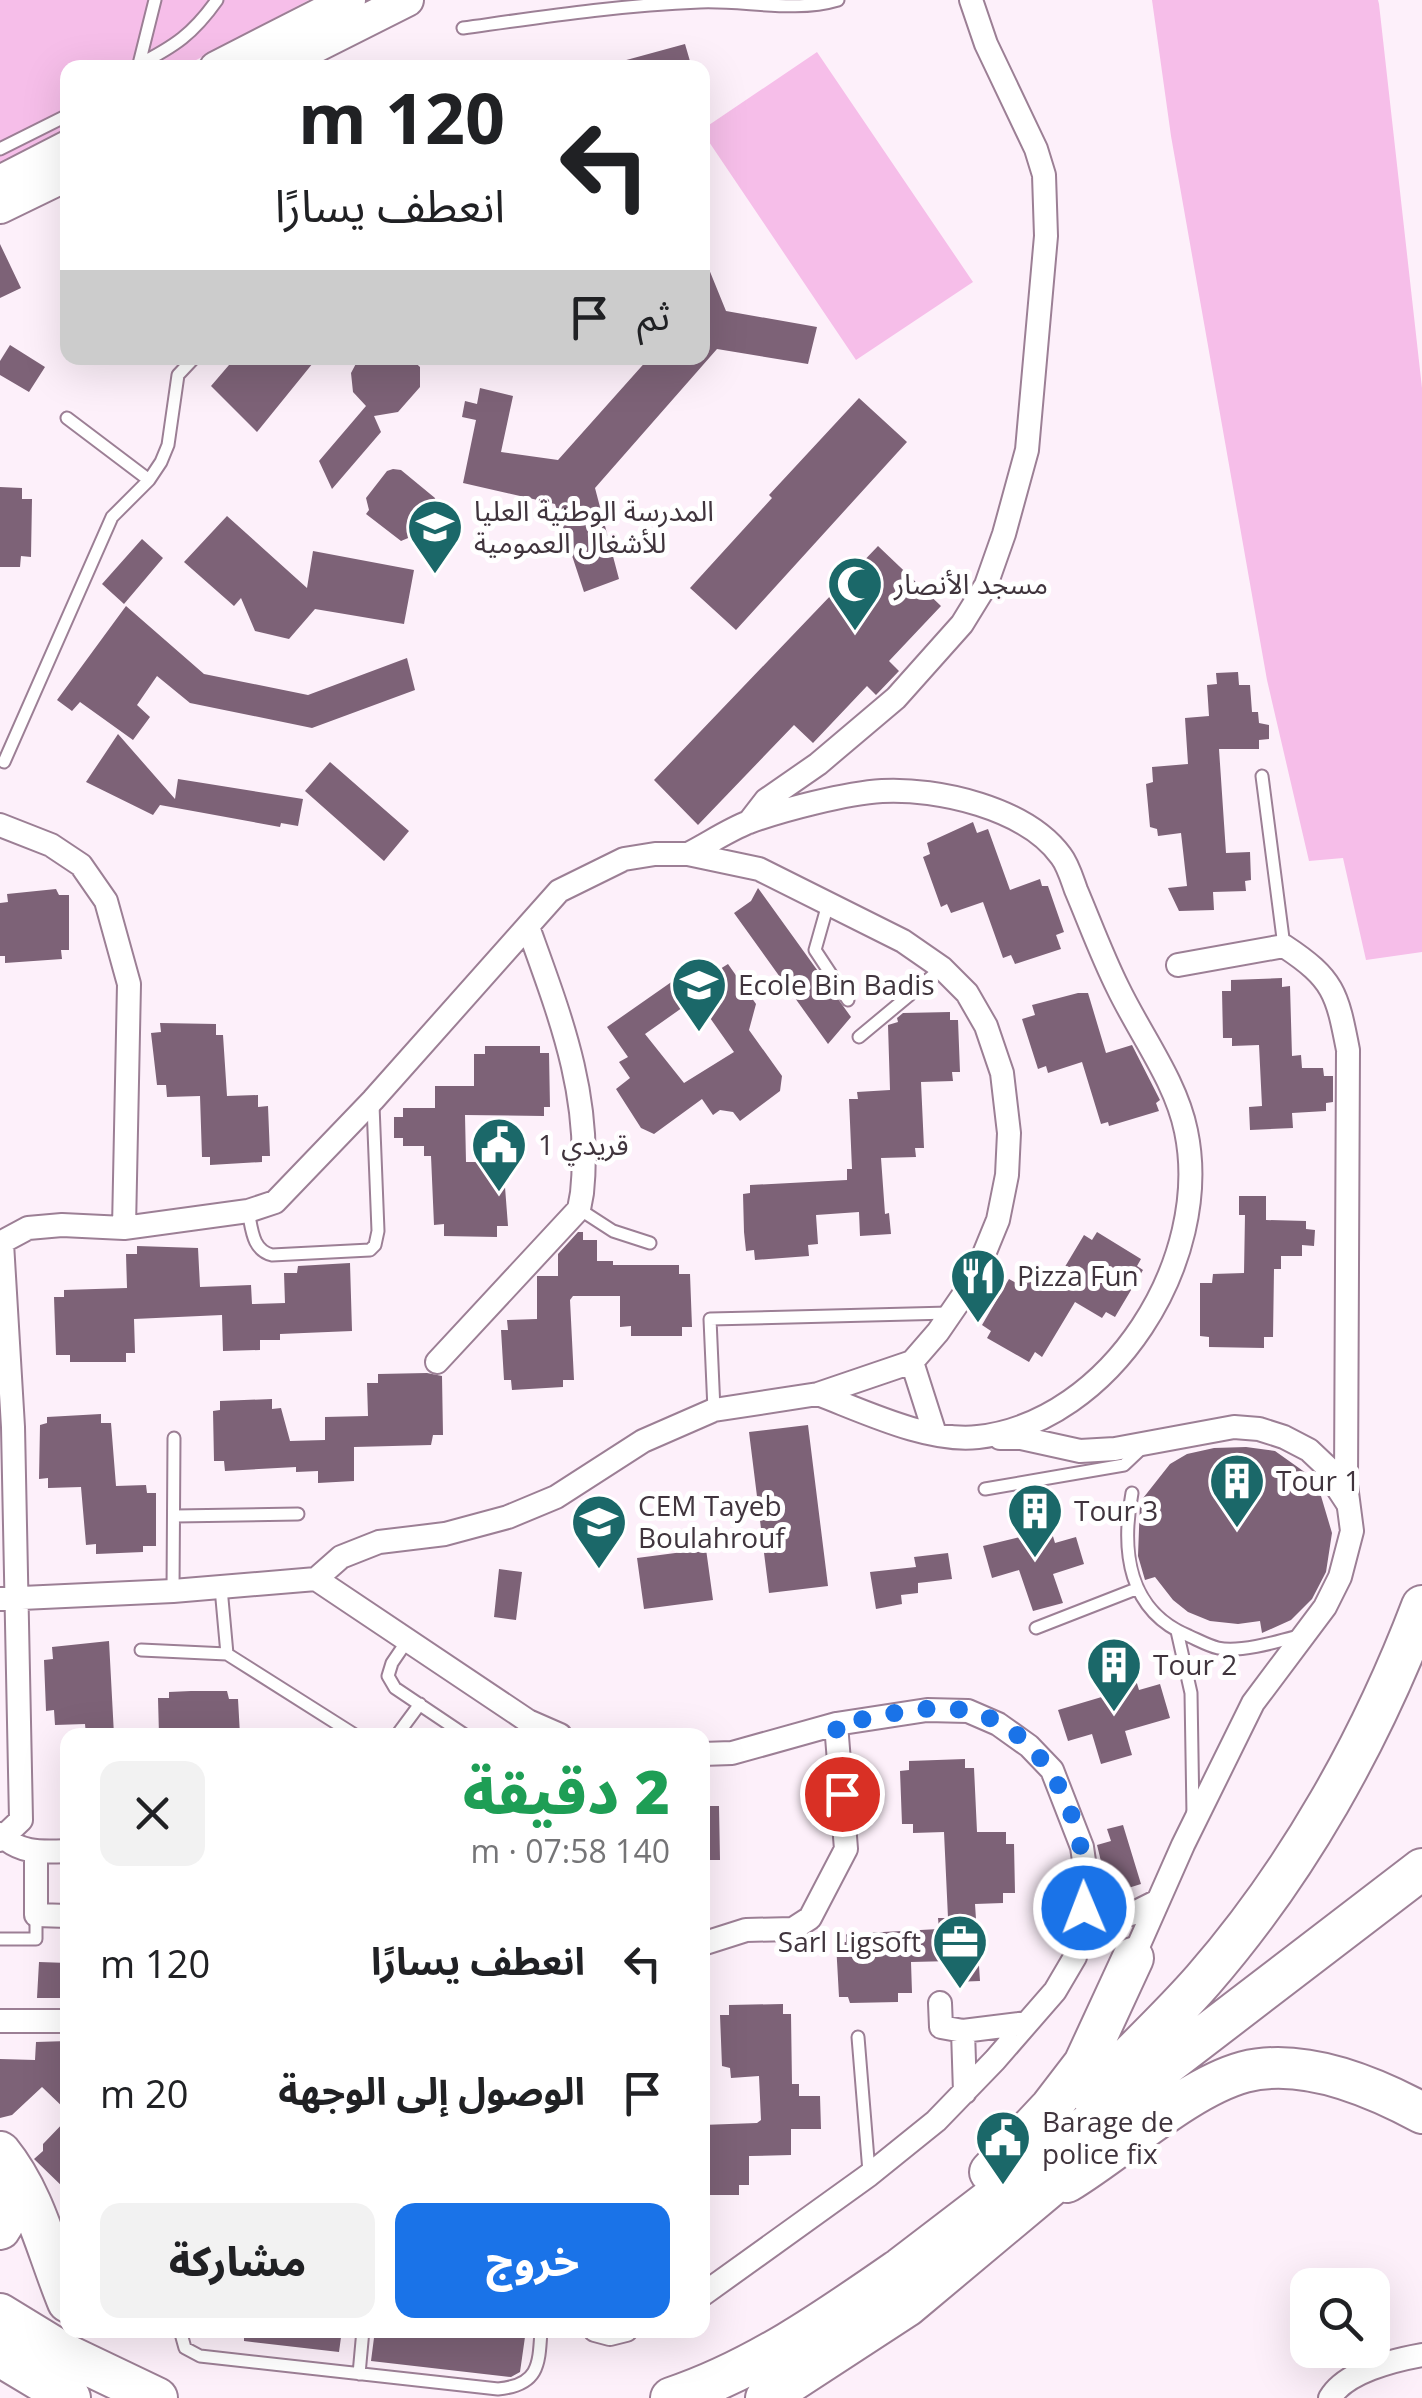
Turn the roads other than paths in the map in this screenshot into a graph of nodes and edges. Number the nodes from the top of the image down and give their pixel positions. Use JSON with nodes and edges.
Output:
{"nodes":[{"id":1,"x":155,"y":0,"type":"edge"},
{"id":2,"x":217,"y":0,"type":"edge"},
{"id":3,"x":348,"y":0,"type":"edge"},
{"id":4,"x":406,"y":0,"type":"edge"},
{"id":5,"x":838,"y":0,"type":"edge"},
{"id":6,"x":971,"y":0,"type":"edge"},
{"id":7,"x":464,"y":28,"type":"dead end"},
{"id":8,"x":140,"y":60,"type":"edge"},
{"id":9,"x":149,"y":60,"type":"edge"},
{"id":10,"x":232,"y":60,"type":"edge"},
{"id":11,"x":288,"y":60,"type":"edge"},
{"id":12,"x":60,"y":119,"type":"edge"},
{"id":13,"x":0,"y":149,"type":"edge"},
{"id":14,"x":60,"y":151,"type":"edge"},
{"id":15,"x":60,"y":178,"type":"edge"},
{"id":16,"x":0,"y":182,"type":"edge"},
{"id":17,"x":0,"y":207,"type":"edge"},
{"id":18,"x":187,"y":365,"type":"edge"},
{"id":19,"x":67,"y":418,"type":"dead end"},
{"id":20,"x":148,"y":480,"type":"junction"},
{"id":21,"x":4,"y":762,"type":"dead end"},
{"id":22,"x":1262,"y":776,"type":"dead end"},
{"id":23,"x":749,"y":822,"type":"junction"},
{"id":24,"x":0,"y":824,"type":"edge"},
{"id":25,"x":688,"y":854,"type":"junction"},
{"id":26,"x":828,"y":904,"type":"junction"},
{"id":27,"x":528,"y":928,"type":"junction"},
{"id":28,"x":1284,"y":946,"type":"junction"},
{"id":29,"x":1178,"y":965,"type":"dead end"},
{"id":30,"x":942,"y":968,"type":"junction"},
{"id":31,"x":848,"y":1000,"type":"dead end"},
{"id":32,"x":858,"y":1037,"type":"dead end"},
{"id":33,"x":373,"y":1100,"type":"junction"},
{"id":34,"x":579,"y":1209,"type":"junction"},
{"id":35,"x":248,"y":1211,"type":"junction"},
{"id":36,"x":124,"y":1228,"type":"junction"},
{"id":37,"x":1,"y":1243,"type":"edge"},
{"id":38,"x":650,"y":1243,"type":"dead end"},
{"id":39,"x":2,"y":1274,"type":"edge"},
{"id":40,"x":951,"y":1313,"type":"junction"},
{"id":41,"x":437,"y":1362,"type":"dead end"},
{"id":42,"x":912,"y":1362,"type":"junction"},
{"id":43,"x":818,"y":1394,"type":"junction"},
{"id":44,"x":714,"y":1410,"type":"junction"},
{"id":45,"x":935,"y":1434,"type":"junction"},
{"id":46,"x":174,"y":1438,"type":"dead end"},
{"id":47,"x":974,"y":1438,"type":"junction"},
{"id":48,"x":1151,"y":1441,"type":"junction"},
{"id":49,"x":1346,"y":1485,"type":"junction"},
{"id":50,"x":985,"y":1489,"type":"dead end"},
{"id":51,"x":1132,"y":1493,"type":"dead end"},
{"id":52,"x":298,"y":1514,"type":"dead end"},
{"id":53,"x":175,"y":1516,"type":"junction"},
{"id":54,"x":1350,"y":1520,"type":"junction"},
{"id":55,"x":316,"y":1580,"type":"junction"},
{"id":56,"x":221,"y":1588,"type":"junction"},
{"id":57,"x":1136,"y":1590,"type":"junction"},
{"id":58,"x":173,"y":1591,"type":"junction"},
{"id":59,"x":8,"y":1598,"type":"edge"},
{"id":60,"x":1422,"y":1606,"type":"edge"},
{"id":61,"x":1036,"y":1628,"type":"dead end"},
{"id":62,"x":1177,"y":1631,"type":"junction"},
{"id":63,"x":1306,"y":1634,"type":"junction"},
{"id":64,"x":407,"y":1641,"type":"junction"},
{"id":65,"x":141,"y":1650,"type":"dead end"},
{"id":66,"x":227,"y":1654,"type":"junction"},
{"id":67,"x":420,"y":1704,"type":"junction"},
{"id":68,"x":836,"y":1724,"type":"junction"},
{"id":69,"x":344,"y":1728,"type":"edge"},
{"id":70,"x":402,"y":1728,"type":"edge"},
{"id":71,"x":455,"y":1728,"type":"edge"},
{"id":72,"x":525,"y":1728,"type":"edge"},
{"id":73,"x":710,"y":1754,"type":"edge"},
{"id":74,"x":1193,"y":1828,"type":"junction"},
{"id":75,"x":1,"y":1837,"type":"edge"},
{"id":76,"x":60,"y":1851,"type":"edge"},
{"id":77,"x":36,"y":1852,"type":"junction"},
{"id":78,"x":1422,"y":1869,"type":"edge"},
{"id":79,"x":1156,"y":1902,"type":"junction"},
{"id":80,"x":1422,"y":1902,"type":"edge"},
{"id":81,"x":36,"y":1915,"type":"junction"},
{"id":82,"x":60,"y":1916,"type":"edge"},
{"id":83,"x":1082,"y":1927,"type":"junction"},
{"id":84,"x":0,"y":1939,"type":"edge"},
{"id":85,"x":710,"y":1941,"type":"edge"},
{"id":86,"x":1133,"y":1958,"type":"joint"},
{"id":87,"x":940,"y":2003,"type":"dead end"},
{"id":88,"x":0,"y":2021,"type":"edge"},
{"id":89,"x":60,"y":2021,"type":"edge"},
{"id":90,"x":1028,"y":2023,"type":"junction"},
{"id":91,"x":963,"y":2031,"type":"junction"},
{"id":92,"x":858,"y":2037,"type":"dead end"},
{"id":93,"x":965,"y":2092,"type":"junction"},
{"id":94,"x":1422,"y":2113,"type":"edge"},
{"id":95,"x":0,"y":2152,"type":"edge"},
{"id":96,"x":869,"y":2175,"type":"junction"},
{"id":97,"x":0,"y":2186,"type":"edge"},
{"id":98,"x":1003,"y":2187,"type":"junction"},
{"id":99,"x":1044,"y":2190,"type":"junction"},
{"id":100,"x":0,"y":2229,"type":"edge"},
{"id":101,"x":901,"y":2268,"type":"junction"},
{"id":102,"x":60,"y":2281,"type":"edge"},
{"id":103,"x":710,"y":2289,"type":"edge"},
{"id":104,"x":0,"y":2314,"type":"edge"},
{"id":105,"x":91,"y":2338,"type":"edge"},
{"id":106,"x":182,"y":2338,"type":"edge"},
{"id":107,"x":363,"y":2338,"type":"edge"},
{"id":108,"x":541,"y":2338,"type":"edge"},
{"id":109,"x":1422,"y":2355,"type":"edge"},
{"id":110,"x":0,"y":2356,"type":"edge"},
{"id":111,"x":359,"y":2374,"type":"junction"},
{"id":112,"x":70,"y":2398,"type":"edge"},
{"id":113,"x":157,"y":2398,"type":"edge"},
{"id":114,"x":166,"y":2398,"type":"edge"},
{"id":115,"x":672,"y":2398,"type":"edge"},
{"id":116,"x":766,"y":2398,"type":"edge"},
{"id":117,"x":1330,"y":2398,"type":"edge"}],
"edges":[{"from":1,"to":8,"type":"lane"},
{"from":2,"to":9,"type":"lane"},
{"from":3,"to":10,"type":"street"},
{"from":4,"to":11,"type":"street"},
{"from":5,"to":7,"type":"lane"},
{"from":6,"to":23,"type":"street"},
{"from":12,"to":13,"type":"lane"},
{"from":14,"to":16,"type":"street"},
{"from":15,"to":17,"type":"street"},
{"from":18,"to":20,"type":"lane"},
{"from":19,"to":20,"type":"lane"},
{"from":20,"to":21,"type":"lane"},
{"from":22,"to":28,"type":"lane"},
{"from":23,"to":25,"type":"street"},
{"from":23,"to":47,"type":"street"},
{"from":24,"to":36,"type":"street"},
{"from":25,"to":26,"type":"street"},
{"from":25,"to":27,"type":"street"},
{"from":26,"to":30,"type":"street"},
{"from":26,"to":31,"type":"lane"},
{"from":27,"to":33,"type":"street"},
{"from":27,"to":34,"type":"street"},
{"from":28,"to":29,"type":"street"},
{"from":28,"to":49,"type":"street"},
{"from":30,"to":32,"type":"lane"},
{"from":30,"to":40,"type":"street"},
{"from":33,"to":35,"type":"street"},
{"from":33,"to":35,"type":"lane"},
{"from":34,"to":38,"type":"lane"},
{"from":34,"to":41,"type":"street"},
{"from":35,"to":36,"type":"street"},
{"from":36,"to":37,"type":"street"},
{"from":37,"to":39,"type":"street"},
{"from":39,"to":59,"type":"street"},
{"from":40,"to":42,"type":"street"},
{"from":40,"to":44,"type":"lane"},
{"from":42,"to":43,"type":"street"},
{"from":42,"to":45,"type":"street"},
{"from":43,"to":44,"type":"street"},
{"from":43,"to":45,"type":"street"},
{"from":44,"to":55,"type":"street"},
{"from":45,"to":47,"type":"street"},
{"from":46,"to":53,"type":"lane"},
{"from":47,"to":48,"type":"street"},
{"from":48,"to":49,"type":"street"},
{"from":48,"to":50,"type":"lane"},
{"from":48,"to":54,"type":"lane"},
{"from":49,"to":54,"type":"street"},
{"from":51,"to":57,"type":"lane"},
{"from":52,"to":53,"type":"lane"},
{"from":53,"to":58,"type":"lane"},
{"from":54,"to":63,"type":"street"},
{"from":55,"to":56,"type":"street"},
{"from":55,"to":64,"type":"street"},
{"from":56,"to":58,"type":"street"},
{"from":56,"to":66,"type":"lane"},
{"from":57,"to":61,"type":"lane"},
{"from":57,"to":62,"type":"lane"},
{"from":58,"to":59,"type":"street"},
{"from":59,"to":75,"type":"street"},
{"from":60,"to":98,"type":"highway"},
{"from":62,"to":63,"type":"lane"},
{"from":62,"to":74,"type":"lane"},
{"from":63,"to":74,"type":"street"},
{"from":64,"to":67,"type":"lane"},
{"from":64,"to":72,"type":"street"},
{"from":65,"to":66,"type":"lane"},
{"from":66,"to":69,"type":"lane"},
{"from":67,"to":70,"type":"lane"},
{"from":67,"to":71,"type":"lane"},
{"from":68,"to":73,"type":"street"},
{"from":68,"to":83,"type":"street"},
{"from":68,"to":85,"type":"street"},
{"from":74,"to":79,"type":"street"},
{"from":75,"to":77,"type":"street"},
{"from":76,"to":77,"type":"street"},
{"from":77,"to":81,"type":"street"},
{"from":78,"to":98,"type":"highway"},
{"from":79,"to":83,"type":"street"},
{"from":79,"to":86,"type":"street"},
{"from":80,"to":99,"type":"highway"},
{"from":81,"to":82,"type":"street"},
{"from":81,"to":84,"type":"lane"},
{"from":83,"to":90,"type":"street"},
{"from":86,"to":101,"type":"highway"},
{"from":87,"to":91,"type":"street"},
{"from":88,"to":89,"type":"street"},
{"from":90,"to":91,"type":"street"},
{"from":90,"to":93,"type":"street"},
{"from":91,"to":93,"type":"street"},
{"from":92,"to":96,"type":"lane"},
{"from":93,"to":96,"type":"street"},
{"from":94,"to":99,"type":"highway"},
{"from":95,"to":102,"type":"highway"},
{"from":96,"to":103,"type":"street"},
{"from":97,"to":100,"type":"highway"},
{"from":98,"to":101,"type":"highway"},
{"from":99,"to":116,"type":"highway"},
{"from":101,"to":115,"type":"highway"},
{"from":104,"to":113,"type":"highway"},
{"from":105,"to":114,"type":"highway"},
{"from":106,"to":111,"type":"lane"},
{"from":107,"to":111,"type":"lane"},
{"from":108,"to":111,"type":"lane"},
{"from":109,"to":117,"type":"street"},
{"from":110,"to":112,"type":"highway"}]}
